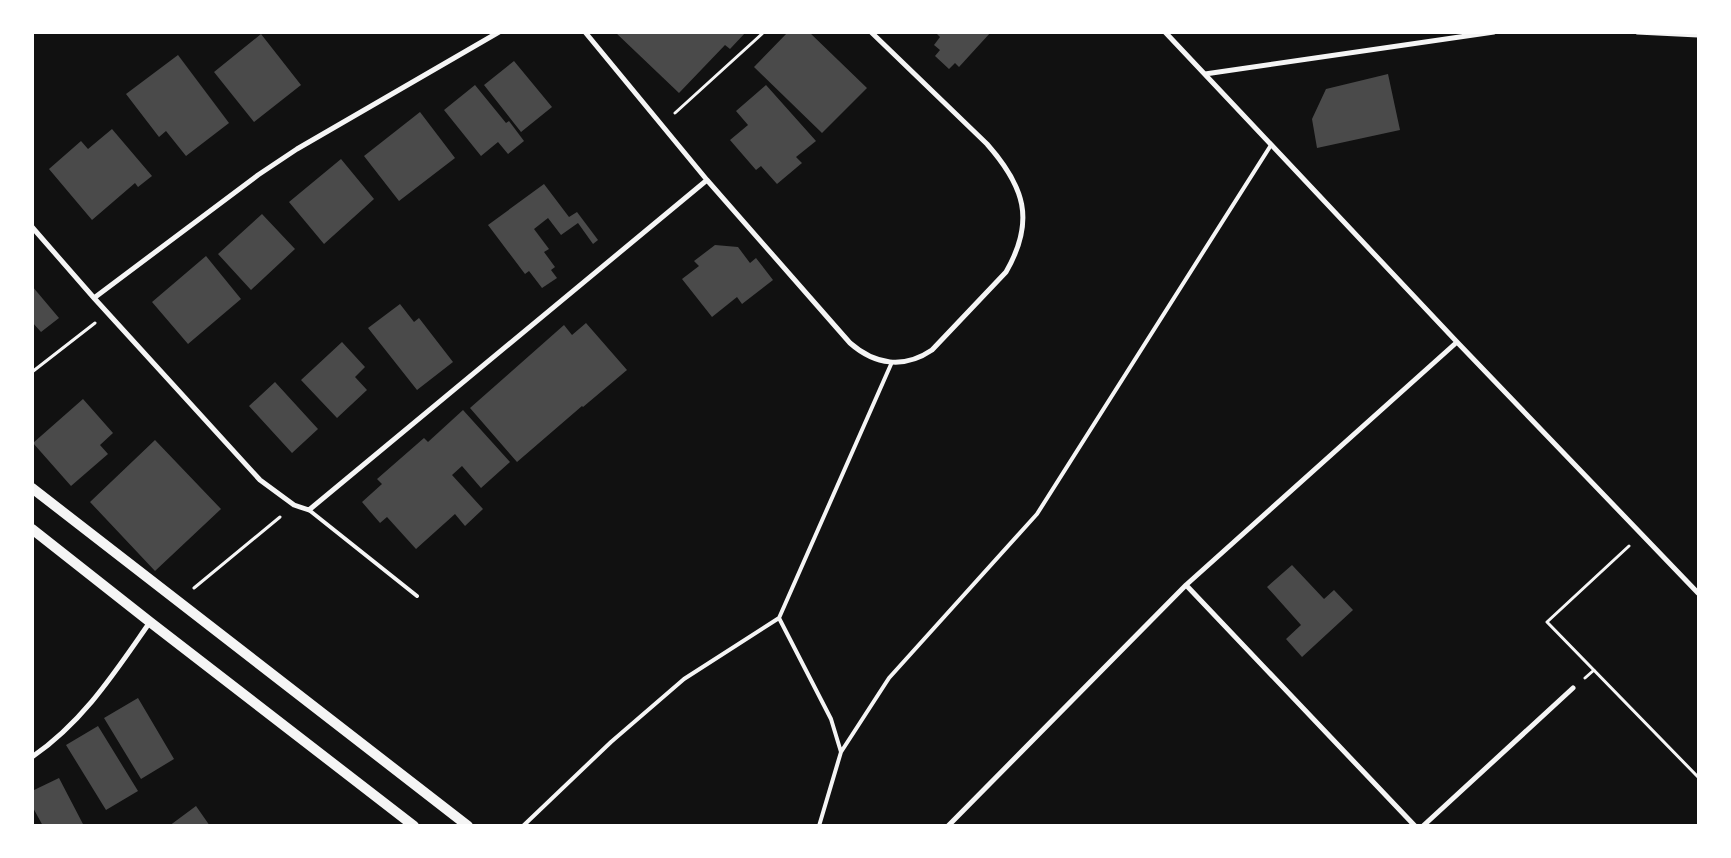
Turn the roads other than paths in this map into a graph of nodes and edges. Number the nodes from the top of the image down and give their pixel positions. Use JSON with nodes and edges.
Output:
{"nodes":[{"id":1,"x":499,"y":32,"type":"edge"},
{"id":2,"x":585,"y":32,"type":"edge"},
{"id":3,"x":871,"y":32,"type":"edge"},
{"id":4,"x":1165,"y":32,"type":"edge"},
{"id":5,"x":1494,"y":32,"type":"edge"},
{"id":6,"x":1637,"y":32,"type":"edge"},
{"id":7,"x":1490,"y":33,"type":"edge"},
{"id":8,"x":1698,"y":35,"type":"edge"},
{"id":9,"x":1205,"y":74,"type":"junction"},
{"id":10,"x":1271,"y":145,"type":"junction"},
{"id":11,"x":707,"y":180,"type":"junction"},
{"id":12,"x":32,"y":227,"type":"edge"},
{"id":13,"x":94,"y":298,"type":"junction"},
{"id":14,"x":1457,"y":342,"type":"junction"},
{"id":15,"x":892,"y":362,"type":"junction"},
{"id":16,"x":32,"y":488,"type":"edge"},
{"id":17,"x":309,"y":510,"type":"junction"},
{"id":18,"x":32,"y":529,"type":"edge"},
{"id":19,"x":1186,"y":585,"type":"junction"},
{"id":20,"x":1698,"y":593,"type":"edge"},
{"id":21,"x":417,"y":596,"type":"dead end"},
{"id":22,"x":779,"y":618,"type":"junction"},
{"id":23,"x":150,"y":622,"type":"junction"},
{"id":24,"x":1573,"y":688,"type":"dead end"},
{"id":25,"x":841,"y":752,"type":"junction"},
{"id":26,"x":32,"y":757,"type":"edge"},
{"id":27,"x":414,"y":826,"type":"edge"},
{"id":28,"x":468,"y":826,"type":"edge"},
{"id":29,"x":523,"y":826,"type":"edge"},
{"id":30,"x":819,"y":826,"type":"edge"},
{"id":31,"x":948,"y":826,"type":"edge"},
{"id":32,"x":1415,"y":826,"type":"edge"},
{"id":33,"x":1423,"y":826,"type":"edge"}],
"edges":[{"from":1,"to":13,"type":"street"},
{"from":2,"to":11,"type":"street"},
{"from":3,"to":15,"type":"street"},
{"from":4,"to":9,"type":"street"},
{"from":5,"to":7,"type":"street"},
{"from":6,"to":8,"type":"street"},
{"from":7,"to":9,"type":"street"},
{"from":9,"to":10,"type":"street"},
{"from":10,"to":14,"type":"street"},
{"from":10,"to":25,"type":"lane"},
{"from":11,"to":15,"type":"street"},
{"from":11,"to":17,"type":"street"},
{"from":12,"to":13,"type":"street"},
{"from":13,"to":17,"type":"street"},
{"from":14,"to":19,"type":"street"},
{"from":14,"to":20,"type":"street"},
{"from":15,"to":22,"type":"lane"},
{"from":16,"to":28,"type":"main road"},
{"from":17,"to":21,"type":"lane"},
{"from":18,"to":23,"type":"main road"},
{"from":19,"to":31,"type":"street"},
{"from":19,"to":32,"type":"street"},
{"from":22,"to":25,"type":"lane"},
{"from":22,"to":29,"type":"lane"},
{"from":23,"to":26,"type":"street"},
{"from":23,"to":27,"type":"main road"},
{"from":24,"to":33,"type":"street"},
{"from":25,"to":30,"type":"lane"}]}
